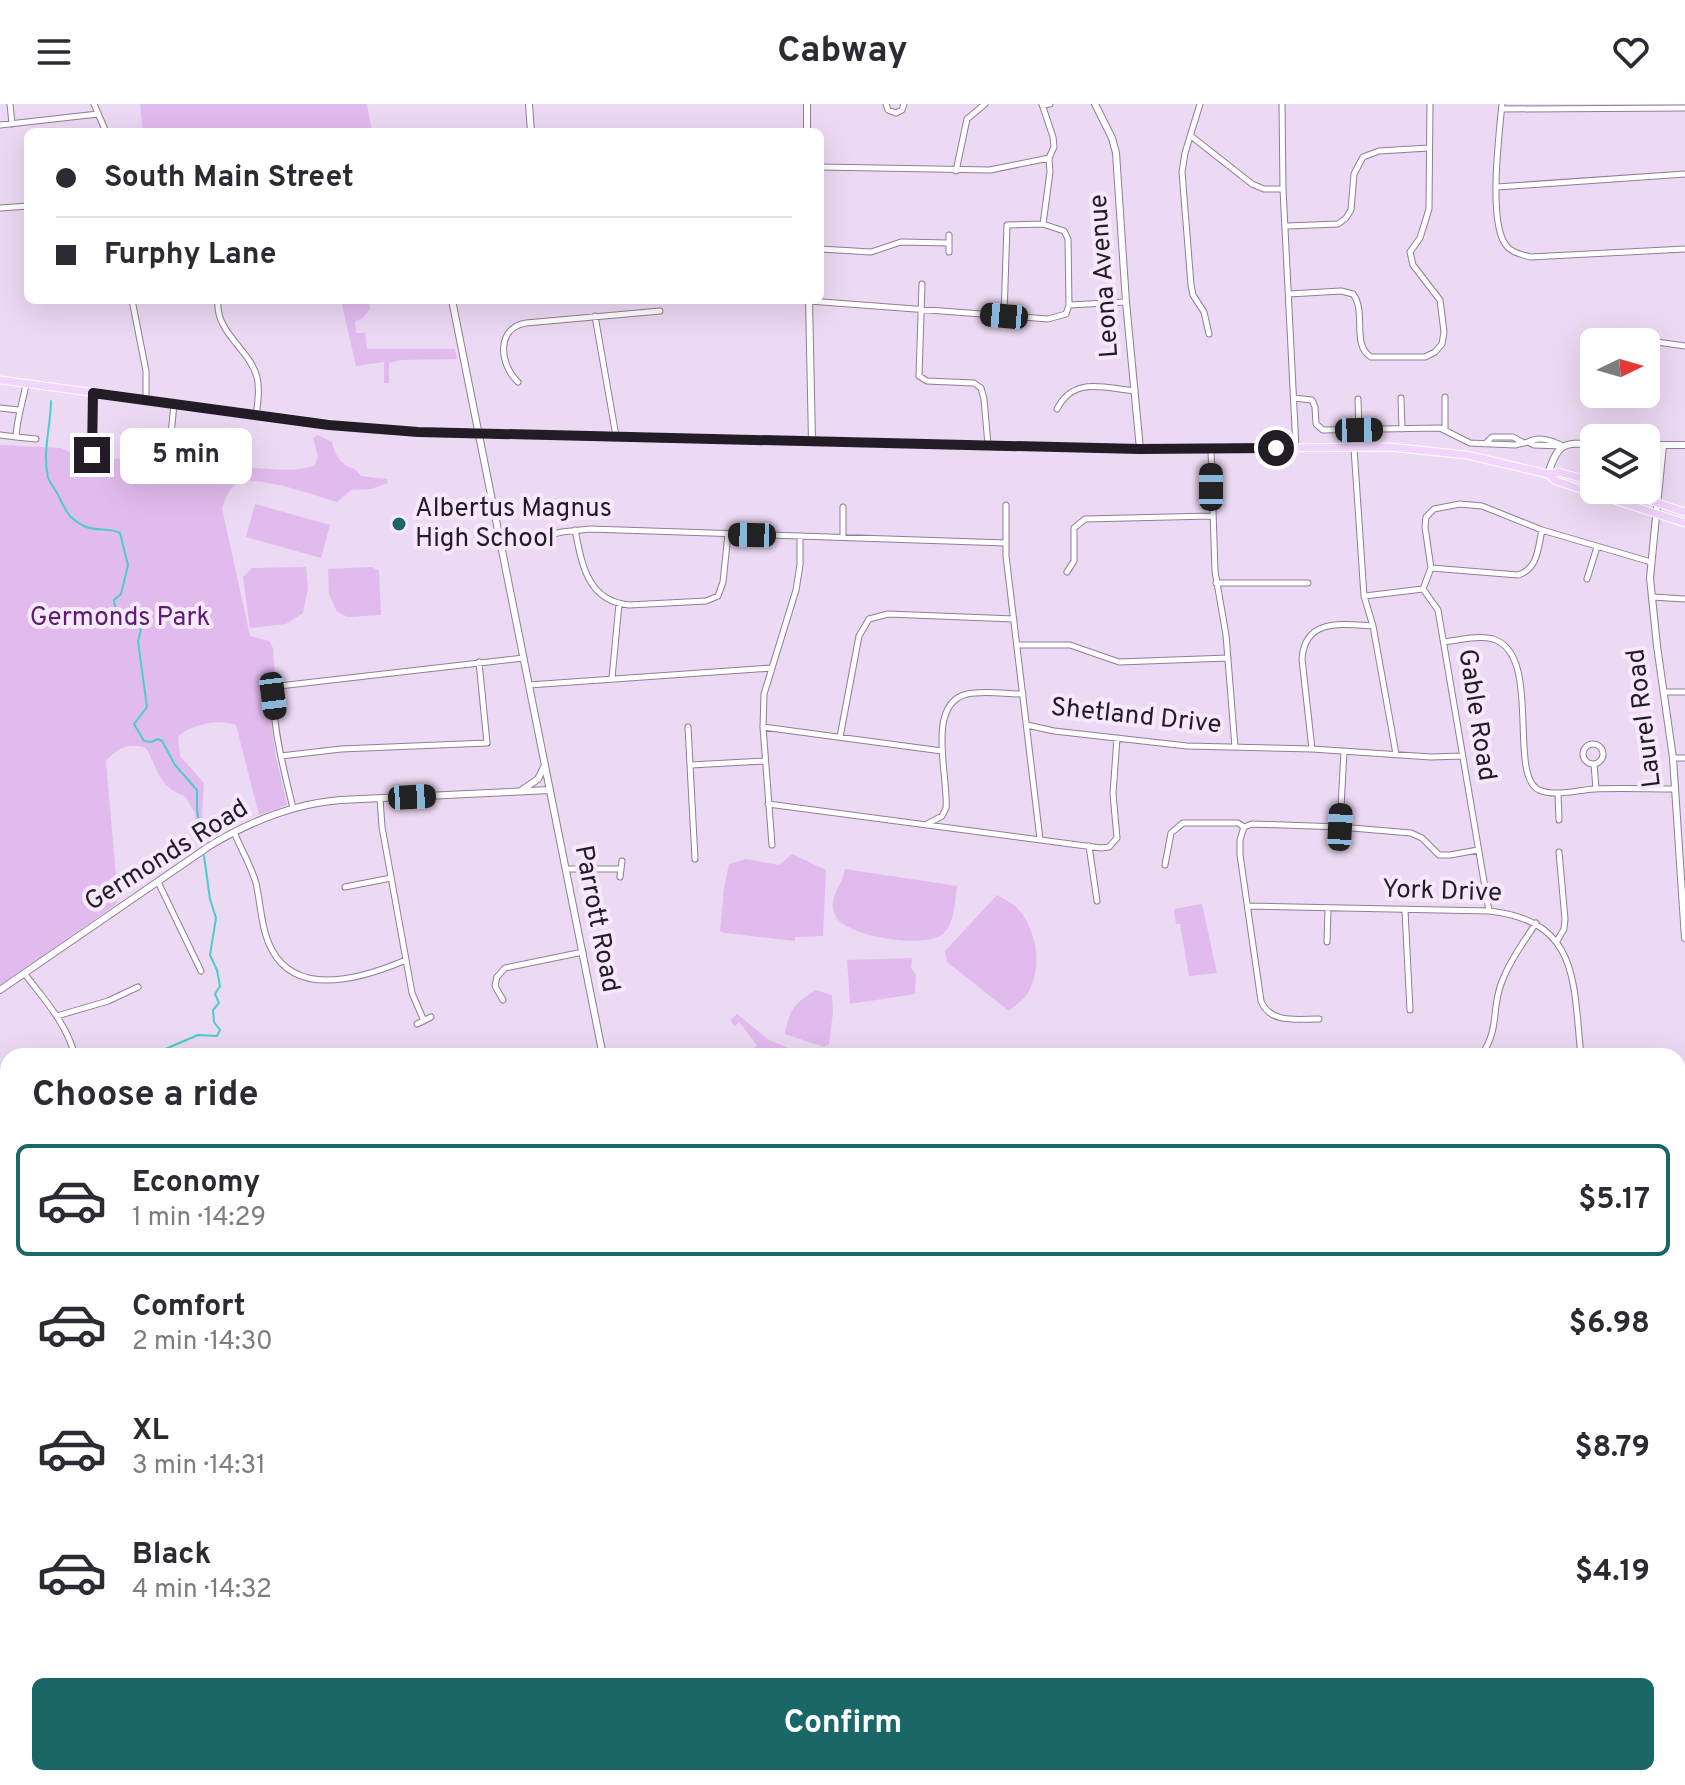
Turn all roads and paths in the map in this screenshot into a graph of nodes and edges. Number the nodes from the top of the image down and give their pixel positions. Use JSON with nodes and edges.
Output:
{"nodes":[{"id":1,"x":10,"y":104,"type":"edge"},
{"id":2,"x":94,"y":104,"type":"edge"},
{"id":3,"x":529,"y":104,"type":"edge"},
{"id":4,"x":807,"y":104,"type":"edge"},
{"id":5,"x":884,"y":104,"type":"edge"},
{"id":6,"x":904,"y":104,"type":"edge"},
{"id":7,"x":985,"y":104,"type":"edge"},
{"id":8,"x":1042,"y":104,"type":"edge"},
{"id":9,"x":1050,"y":104,"type":"edge"},
{"id":10,"x":1095,"y":104,"type":"edge"},
{"id":11,"x":1200,"y":104,"type":"edge"},
{"id":12,"x":1282,"y":104,"type":"edge"},
{"id":13,"x":1430,"y":104,"type":"edge"},
{"id":14,"x":1502,"y":107,"type":"edge"},
{"id":15,"x":1685,"y":108,"type":"edge"},
{"id":16,"x":98,"y":114,"type":"junction"},
{"id":17,"x":12,"y":124,"type":"junction"},
{"id":18,"x":0,"y":125,"type":"edge"},
{"id":19,"x":104,"y":128,"type":"edge"},
{"id":20,"x":531,"y":128,"type":"edge"},
{"id":21,"x":807,"y":128,"type":"edge"},
{"id":22,"x":1191,"y":136,"type":"junction"},
{"id":23,"x":1429,"y":148,"type":"junction"},
{"id":24,"x":1049,"y":158,"type":"junction"},
{"id":25,"x":824,"y":167,"type":"edge"},
{"id":26,"x":956,"y":171,"type":"junction"},
{"id":27,"x":1685,"y":174,"type":"edge"},
{"id":28,"x":1497,"y":187,"type":"junction"},
{"id":29,"x":1283,"y":189,"type":"junction"},
{"id":30,"x":24,"y":206,"type":"edge"},
{"id":31,"x":0,"y":208,"type":"edge"},
{"id":32,"x":1043,"y":224,"type":"junction"},
{"id":33,"x":1287,"y":226,"type":"junction"},
{"id":34,"x":949,"y":235,"type":"dead end"},
{"id":35,"x":949,"y":243,"type":"junction"},
{"id":36,"x":824,"y":249,"type":"edge"},
{"id":37,"x":1685,"y":249,"type":"edge"},
{"id":38,"x":949,"y":252,"type":"dead end"},
{"id":39,"x":922,"y":284,"type":"dead end"},
{"id":40,"x":1289,"y":294,"type":"junction"},
{"id":41,"x":824,"y":301,"type":"edge"},
{"id":42,"x":1126,"y":302,"type":"junction"},
{"id":43,"x":133,"y":304,"type":"edge"},
{"id":44,"x":219,"y":304,"type":"edge"},
{"id":45,"x":453,"y":304,"type":"edge"},
{"id":46,"x":809,"y":304,"type":"edge"},
{"id":47,"x":1069,"y":305,"type":"junction"},
{"id":48,"x":919,"y":309,"type":"junction"},
{"id":49,"x":660,"y":311,"type":"dead end"},
{"id":50,"x":595,"y":316,"type":"junction"},
{"id":51,"x":1004,"y":316,"type":"junction"},
{"id":52,"x":1209,"y":334,"type":"dead end"},
{"id":53,"x":1660,"y":342,"type":"edge"},
{"id":54,"x":1685,"y":346,"type":"edge"},
{"id":55,"x":0,"y":380,"type":"edge"},
{"id":56,"x":518,"y":382,"type":"dead end"},
{"id":57,"x":26,"y":384,"type":"junction"},
{"id":58,"x":1135,"y":391,"type":"junction"},
{"id":59,"x":93,"y":393,"type":"junction"},
{"id":60,"x":1445,"y":397,"type":"dead end"},
{"id":61,"x":1294,"y":398,"type":"junction"},
{"id":62,"x":1401,"y":398,"type":"dead end"},
{"id":63,"x":1358,"y":399,"type":"dead end"},
{"id":64,"x":146,"y":400,"type":"junction"},
{"id":65,"x":174,"y":404,"type":"junction"},
{"id":66,"x":0,"y":408,"type":"edge"},
{"id":67,"x":1057,"y":409,"type":"dead end"},
{"id":68,"x":18,"y":410,"type":"junction"},
{"id":69,"x":256,"y":415,"type":"junction"},
{"id":70,"x":1402,"y":429,"type":"junction"},
{"id":71,"x":1445,"y":429,"type":"junction"},
{"id":72,"x":1359,"y":430,"type":"junction"},
{"id":73,"x":479,"y":434,"type":"junction"},
{"id":74,"x":0,"y":435,"type":"edge"},
{"id":75,"x":616,"y":436,"type":"junction"},
{"id":76,"x":16,"y":437,"type":"junction"},
{"id":77,"x":36,"y":439,"type":"dead end"},
{"id":78,"x":812,"y":441,"type":"junction"},
{"id":79,"x":988,"y":445,"type":"junction"},
{"id":80,"x":1580,"y":445,"type":"edge"},
{"id":81,"x":1663,"y":445,"type":"joint"},
{"id":82,"x":1685,"y":445,"type":"edge"},
{"id":83,"x":1562,"y":446,"type":"junction"},
{"id":84,"x":1354,"y":447,"type":"junction"},
{"id":85,"x":1296,"y":448,"type":"junction"},
{"id":86,"x":1140,"y":449,"type":"junction"},
{"id":87,"x":1211,"y":450,"type":"junction"},
{"id":88,"x":92,"y":455,"type":"dead end"},
{"id":89,"x":168,"y":464,"type":"dead end"},
{"id":90,"x":1548,"y":474,"type":"junction"},
{"id":91,"x":1660,"y":474,"type":"edge"},
{"id":92,"x":1580,"y":478,"type":"edge"},
{"id":93,"x":1657,"y":504,"type":"edge"},
{"id":94,"x":1660,"y":504,"type":"edge"},
{"id":95,"x":1006,"y":505,"type":"dead end"},
{"id":96,"x":843,"y":507,"type":"dead end"},
{"id":97,"x":1685,"y":512,"type":"edge"},
{"id":98,"x":1656,"y":514,"type":"junction"},
{"id":99,"x":1211,"y":516,"type":"junction"},
{"id":100,"x":1685,"y":523,"type":"edge"},
{"id":101,"x":575,"y":530,"type":"junction"},
{"id":102,"x":1542,"y":530,"type":"junction"},
{"id":103,"x":728,"y":534,"type":"junction"},
{"id":104,"x":800,"y":536,"type":"junction"},
{"id":105,"x":843,"y":537,"type":"junction"},
{"id":106,"x":1006,"y":543,"type":"junction"},
{"id":107,"x":501,"y":546,"type":"junction"},
{"id":108,"x":1597,"y":547,"type":"junction"},
{"id":109,"x":1651,"y":562,"type":"junction"},
{"id":110,"x":1431,"y":568,"type":"junction"},
{"id":111,"x":1067,"y":572,"type":"dead end"},
{"id":112,"x":1587,"y":579,"type":"dead end"},
{"id":113,"x":1216,"y":583,"type":"junction"},
{"id":114,"x":1308,"y":583,"type":"dead end"},
{"id":115,"x":1423,"y":589,"type":"junction"},
{"id":116,"x":1364,"y":596,"type":"junction"},
{"id":117,"x":1652,"y":597,"type":"junction"},
{"id":118,"x":1685,"y":599,"type":"edge"},
{"id":119,"x":619,"y":604,"type":"junction"},
{"id":120,"x":1014,"y":619,"type":"junction"},
{"id":121,"x":1373,"y":626,"type":"junction"},
{"id":122,"x":1444,"y":642,"type":"junction"},
{"id":123,"x":1017,"y":645,"type":"junction"},
{"id":124,"x":524,"y":658,"type":"junction"},
{"id":125,"x":1228,"y":658,"type":"junction"},
{"id":126,"x":479,"y":662,"type":"junction"},
{"id":127,"x":771,"y":668,"type":"junction"},
{"id":128,"x":612,"y":678,"type":"junction"},
{"id":129,"x":529,"y":685,"type":"junction"},
{"id":130,"x":1665,"y":692,"type":"junction"},
{"id":131,"x":1685,"y":692,"type":"edge"},
{"id":132,"x":1023,"y":694,"type":"junction"},
{"id":133,"x":1027,"y":725,"type":"junction"},
{"id":134,"x":688,"y":727,"type":"dead end"},
{"id":135,"x":763,"y":727,"type":"junction"},
{"id":136,"x":840,"y":737,"type":"junction"},
{"id":137,"x":1117,"y":738,"type":"junction"},
{"id":138,"x":1235,"y":747,"type":"junction"},
{"id":139,"x":1312,"y":749,"type":"junction"},
{"id":140,"x":942,"y":751,"type":"junction"},
{"id":141,"x":1344,"y":751,"type":"junction"},
{"id":142,"x":1396,"y":754,"type":"junction"},
{"id":143,"x":281,"y":756,"type":"junction"},
{"id":144,"x":1462,"y":756,"type":"junction"},
{"id":145,"x":1673,"y":758,"type":"junction"},
{"id":146,"x":1685,"y":758,"type":"edge"},
{"id":147,"x":765,"y":761,"type":"junction"},
{"id":148,"x":545,"y":764,"type":"junction"},
{"id":149,"x":1594,"y":764,"type":"dead end"},
{"id":150,"x":691,"y":765,"type":"junction"},
{"id":151,"x":1596,"y":789,"type":"junction"},
{"id":152,"x":1674,"y":789,"type":"junction"},
{"id":153,"x":550,"y":790,"type":"junction"},
{"id":154,"x":515,"y":792,"type":"junction"},
{"id":155,"x":1558,"y":793,"type":"junction"},
{"id":156,"x":380,"y":798,"type":"junction"},
{"id":157,"x":768,"y":804,"type":"junction"},
{"id":158,"x":293,"y":808,"type":"junction"},
{"id":159,"x":1559,"y":820,"type":"dead end"},
{"id":160,"x":926,"y":825,"type":"junction"},
{"id":161,"x":1244,"y":827,"type":"junction"},
{"id":162,"x":1340,"y":827,"type":"junction"},
{"id":163,"x":234,"y":832,"type":"junction"},
{"id":164,"x":1040,"y":839,"type":"junction"},
{"id":165,"x":772,"y":845,"type":"dead end"},
{"id":166,"x":1089,"y":846,"type":"junction"},
{"id":167,"x":1478,"y":850,"type":"junction"},
{"id":168,"x":1559,"y":852,"type":"dead end"},
{"id":169,"x":695,"y":859,"type":"dead end"},
{"id":170,"x":622,"y":861,"type":"dead end"},
{"id":171,"x":1165,"y":865,"type":"dead end"},
{"id":172,"x":566,"y":869,"type":"junction"},
{"id":173,"x":621,"y":869,"type":"junction"},
{"id":174,"x":1682,"y":875,"type":"edge"},
{"id":175,"x":620,"y":877,"type":"dead end"},
{"id":176,"x":391,"y":878,"type":"junction"},
{"id":177,"x":158,"y":882,"type":"junction"},
{"id":178,"x":345,"y":887,"type":"dead end"},
{"id":179,"x":1097,"y":901,"type":"dead end"},
{"id":180,"x":1248,"y":906,"type":"junction"},
{"id":181,"x":1328,"y":909,"type":"junction"},
{"id":182,"x":1405,"y":911,"type":"junction"},
{"id":183,"x":1489,"y":911,"type":"junction"},
{"id":184,"x":1536,"y":923,"type":"junction"},
{"id":185,"x":1685,"y":938,"type":"edge"},
{"id":186,"x":1557,"y":941,"type":"junction"},
{"id":187,"x":1327,"y":942,"type":"dead end"},
{"id":188,"x":583,"y":952,"type":"junction"},
{"id":189,"x":406,"y":960,"type":"junction"},
{"id":190,"x":201,"y":971,"type":"dead end"},
{"id":191,"x":24,"y":973,"type":"junction"},
{"id":192,"x":138,"y":987,"type":"dead end"},
{"id":193,"x":0,"y":990,"type":"edge"},
{"id":194,"x":503,"y":1000,"type":"dead end"},
{"id":195,"x":1410,"y":1010,"type":"dead end"},
{"id":196,"x":57,"y":1016,"type":"junction"},
{"id":197,"x":431,"y":1017,"type":"dead end"},
{"id":198,"x":1319,"y":1019,"type":"dead end"},
{"id":199,"x":424,"y":1021,"type":"junction"},
{"id":200,"x":417,"y":1024,"type":"dead end"},
{"id":201,"x":72,"y":1048,"type":"edge"},
{"id":202,"x":601,"y":1048,"type":"edge"},
{"id":203,"x":1486,"y":1048,"type":"edge"},
{"id":204,"x":1580,"y":1048,"type":"edge"}],
"edges":[{"from":1,"to":17,"type":"street"},
{"from":2,"to":16,"type":"street"},
{"from":3,"to":20,"type":"street"},
{"from":4,"to":21,"type":"street"},
{"from":5,"to":6,"type":"street"},
{"from":7,"to":26,"type":"street"},
{"from":8,"to":9,"type":"street"},
{"from":8,"to":24,"type":"street"},
{"from":10,"to":42,"type":"street","name":"Leona Avenue"},
{"from":11,"to":22,"type":"street"},
{"from":12,"to":29,"type":"street"},
{"from":13,"to":23,"type":"street"},
{"from":14,"to":15,"type":"street"},
{"from":14,"to":28,"type":"street"},
{"from":16,"to":17,"type":"street"},
{"from":16,"to":19,"type":"street"},
{"from":17,"to":18,"type":"street"},
{"from":22,"to":29,"type":"street"},
{"from":22,"to":52,"type":"street"},
{"from":23,"to":33,"type":"street"},
{"from":23,"to":40,"type":"street"},
{"from":24,"to":26,"type":"street"},
{"from":24,"to":32,"type":"street"},
{"from":25,"to":26,"type":"street"},
{"from":27,"to":28,"type":"street"},
{"from":28,"to":37,"type":"street"},
{"from":29,"to":33,"type":"street"},
{"from":30,"to":31,"type":"street"},
{"from":32,"to":47,"type":"street"},
{"from":32,"to":51,"type":"street"},
{"from":33,"to":40,"type":"street"},
{"from":34,"to":35,"type":"street"},
{"from":35,"to":36,"type":"street"},
{"from":35,"to":38,"type":"street"},
{"from":39,"to":48,"type":"street"},
{"from":40,"to":61,"type":"street"},
{"from":41,"to":48,"type":"street"},
{"from":42,"to":47,"type":"street"},
{"from":42,"to":58,"type":"street","name":"Leona Avenue"},
{"from":43,"to":64,"type":"street"},
{"from":44,"to":69,"type":"street"},
{"from":45,"to":73,"type":"street"},
{"from":46,"to":78,"type":"street"},
{"from":47,"to":51,"type":"street"},
{"from":48,"to":51,"type":"street"},
{"from":48,"to":79,"type":"street"},
{"from":49,"to":50,"type":"street"},
{"from":50,"to":56,"type":"street"},
{"from":50,"to":75,"type":"street"},
{"from":53,"to":54,"type":"street"},
{"from":55,"to":57,"type":"main road"},
{"from":57,"to":59,"type":"main road"},
{"from":57,"to":68,"type":"street"},
{"from":58,"to":67,"type":"street"},
{"from":58,"to":86,"type":"street","name":"Leona Avenue"},
{"from":59,"to":64,"type":"main road"},
{"from":59,"to":88,"type":"street"},
{"from":60,"to":71,"type":"street"},
{"from":61,"to":72,"type":"street"},
{"from":61,"to":85,"type":"street"},
{"from":62,"to":70,"type":"street"},
{"from":63,"to":72,"type":"street"},
{"from":64,"to":65,"type":"main road"},
{"from":65,"to":69,"type":"main road"},
{"from":65,"to":89,"type":"street"},
{"from":66,"to":68,"type":"street"},
{"from":68,"to":76,"type":"street"},
{"from":69,"to":73,"type":"main road"},
{"from":70,"to":71,"type":"street"},
{"from":70,"to":72,"type":"street"},
{"from":71,"to":83,"type":"street"},
{"from":73,"to":75,"type":"main road"},
{"from":73,"to":107,"type":"street"},
{"from":74,"to":76,"type":"street"},
{"from":75,"to":78,"type":"main road"},
{"from":76,"to":77,"type":"street"},
{"from":78,"to":79,"type":"main road"},
{"from":79,"to":86,"type":"main road"},
{"from":80,"to":83,"type":"street"},
{"from":81,"to":82,"type":"street"},
{"from":81,"to":91,"type":"street","name":"Laurel Road"},
{"from":83,"to":90,"type":"street"},
{"from":84,"to":85,"type":"main road"},
{"from":84,"to":90,"type":"main road"},
{"from":84,"to":116,"type":"street"},
{"from":85,"to":87,"type":"main road"},
{"from":86,"to":87,"type":"main road"},
{"from":87,"to":99,"type":"street"},
{"from":90,"to":92,"type":"main road"},
{"from":90,"to":98,"type":"main road"},
{"from":93,"to":98,"type":"street","name":"Laurel Road"},
{"from":94,"to":97,"type":"main road"},
{"from":95,"to":106,"type":"street","name":"Shetland Drive"},
{"from":96,"to":105,"type":"street"},
{"from":98,"to":100,"type":"main road"},
{"from":98,"to":109,"type":"street","name":"Laurel Road"},
{"from":99,"to":111,"type":"street"},
{"from":99,"to":113,"type":"street"},
{"from":101,"to":103,"type":"street"},
{"from":101,"to":107,"type":"street"},
{"from":101,"to":119,"type":"street"},
{"from":102,"to":108,"type":"street"},
{"from":102,"to":110,"type":"street"},
{"from":102,"to":110,"type":"street"},
{"from":103,"to":104,"type":"street"},
{"from":103,"to":119,"type":"street"},
{"from":104,"to":105,"type":"street"},
{"from":104,"to":127,"type":"street"},
{"from":105,"to":106,"type":"street"},
{"from":106,"to":120,"type":"street","name":"Shetland Drive"},
{"from":107,"to":124,"type":"street"},
{"from":108,"to":109,"type":"street"},
{"from":108,"to":112,"type":"street"},
{"from":109,"to":117,"type":"street","name":"Laurel Road"},
{"from":110,"to":115,"type":"street"},
{"from":113,"to":114,"type":"street"},
{"from":113,"to":125,"type":"street"},
{"from":115,"to":116,"type":"street"},
{"from":115,"to":122,"type":"street","name":"Gable Road"},
{"from":116,"to":121,"type":"street"},
{"from":117,"to":118,"type":"street"},
{"from":117,"to":130,"type":"street","name":"Laurel Road"},
{"from":119,"to":128,"type":"street"},
{"from":120,"to":123,"type":"street","name":"Shetland Drive"},
{"from":120,"to":136,"type":"street"},
{"from":121,"to":139,"type":"street"},
{"from":121,"to":142,"type":"street"},
{"from":122,"to":144,"type":"street","name":"Gable Road"},
{"from":122,"to":155,"type":"street"},
{"from":123,"to":125,"type":"street"},
{"from":123,"to":132,"type":"street","name":"Shetland Drive"},
{"from":124,"to":126,"type":"street"},
{"from":124,"to":129,"type":"street"},
{"from":125,"to":138,"type":"street"},
{"from":126,"to":143,"type":"street"},
{"from":126,"to":143,"type":"street"},
{"from":127,"to":128,"type":"street"},
{"from":127,"to":135,"type":"street"},
{"from":128,"to":129,"type":"street"},
{"from":129,"to":148,"type":"street"},
{"from":130,"to":131,"type":"street"},
{"from":130,"to":145,"type":"street","name":"Laurel Road"},
{"from":132,"to":133,"type":"street","name":"Shetland Drive"},
{"from":132,"to":140,"type":"street"},
{"from":133,"to":137,"type":"street","name":"Shetland Drive"},
{"from":133,"to":164,"type":"street"},
{"from":134,"to":150,"type":"street"},
{"from":135,"to":136,"type":"street"},
{"from":135,"to":147,"type":"street"},
{"from":136,"to":140,"type":"street"},
{"from":137,"to":138,"type":"street","name":"Shetland Drive"},
{"from":137,"to":166,"type":"street"},
{"from":138,"to":139,"type":"street","name":"Shetland Drive"},
{"from":139,"to":141,"type":"street","name":"Shetland Drive"},
{"from":140,"to":160,"type":"street"},
{"from":141,"to":142,"type":"street","name":"Shetland Drive"},
{"from":141,"to":162,"type":"street"},
{"from":142,"to":144,"type":"street","name":"Shetland Drive"},
{"from":143,"to":158,"type":"street"},
{"from":144,"to":167,"type":"street","name":"Gable Road"},
{"from":145,"to":146,"type":"street"},
{"from":145,"to":152,"type":"street","name":"Laurel Road"},
{"from":147,"to":150,"type":"street"},
{"from":147,"to":157,"type":"street"},
{"from":148,"to":153,"type":"street"},
{"from":148,"to":154,"type":"street"},
{"from":149,"to":151,"type":"street"},
{"from":150,"to":169,"type":"street"},
{"from":151,"to":152,"type":"street"},
{"from":151,"to":155,"type":"street"},
{"from":152,"to":174,"type":"street","name":"Laurel Road"},
{"from":153,"to":154,"type":"street","name":"Germonds Road"},
{"from":153,"to":172,"type":"street","name":"Parrott Road"},
{"from":154,"to":156,"type":"street","name":"Germonds Road"},
{"from":155,"to":159,"type":"street"},
{"from":156,"to":158,"type":"street","name":"Germonds Road"},
{"from":156,"to":176,"type":"street"},
{"from":157,"to":160,"type":"street"},
{"from":157,"to":165,"type":"street"},
{"from":158,"to":163,"type":"street","name":"Germonds Road"},
{"from":160,"to":164,"type":"street"},
{"from":161,"to":162,"type":"street"},
{"from":161,"to":171,"type":"street"},
{"from":161,"to":180,"type":"street"},
{"from":162,"to":167,"type":"street"},
{"from":163,"to":177,"type":"street","name":"Germonds Road"},
{"from":163,"to":189,"type":"street"},
{"from":164,"to":166,"type":"street"},
{"from":166,"to":179,"type":"street"},
{"from":167,"to":183,"type":"street","name":"Gable Road"},
{"from":168,"to":186,"type":"street"},
{"from":170,"to":173,"type":"street"},
{"from":172,"to":173,"type":"street"},
{"from":172,"to":188,"type":"street","name":"Parrott Road"},
{"from":173,"to":175,"type":"street"},
{"from":174,"to":185,"type":"street","name":"Laurel Road"},
{"from":176,"to":178,"type":"street"},
{"from":176,"to":189,"type":"street"},
{"from":177,"to":190,"type":"street"},
{"from":177,"to":191,"type":"street","name":"Germonds Road"},
{"from":180,"to":181,"type":"street","name":"York Drive"},
{"from":180,"to":198,"type":"street"},
{"from":181,"to":182,"type":"street","name":"York Drive"},
{"from":181,"to":187,"type":"street"},
{"from":182,"to":183,"type":"street","name":"York Drive"},
{"from":182,"to":195,"type":"street"},
{"from":183,"to":184,"type":"street","name":"York Drive"},
{"from":184,"to":186,"type":"street","name":"York Drive"},
{"from":184,"to":203,"type":"street"},
{"from":186,"to":204,"type":"street","name":"York Drive"},
{"from":188,"to":194,"type":"street"},
{"from":188,"to":202,"type":"street","name":"Parrott Road"},
{"from":189,"to":199,"type":"street"},
{"from":191,"to":193,"type":"street","name":"Germonds Road"},
{"from":191,"to":196,"type":"street"},
{"from":192,"to":196,"type":"street"},
{"from":196,"to":201,"type":"street"},
{"from":197,"to":199,"type":"street"},
{"from":199,"to":200,"type":"street"}]}
